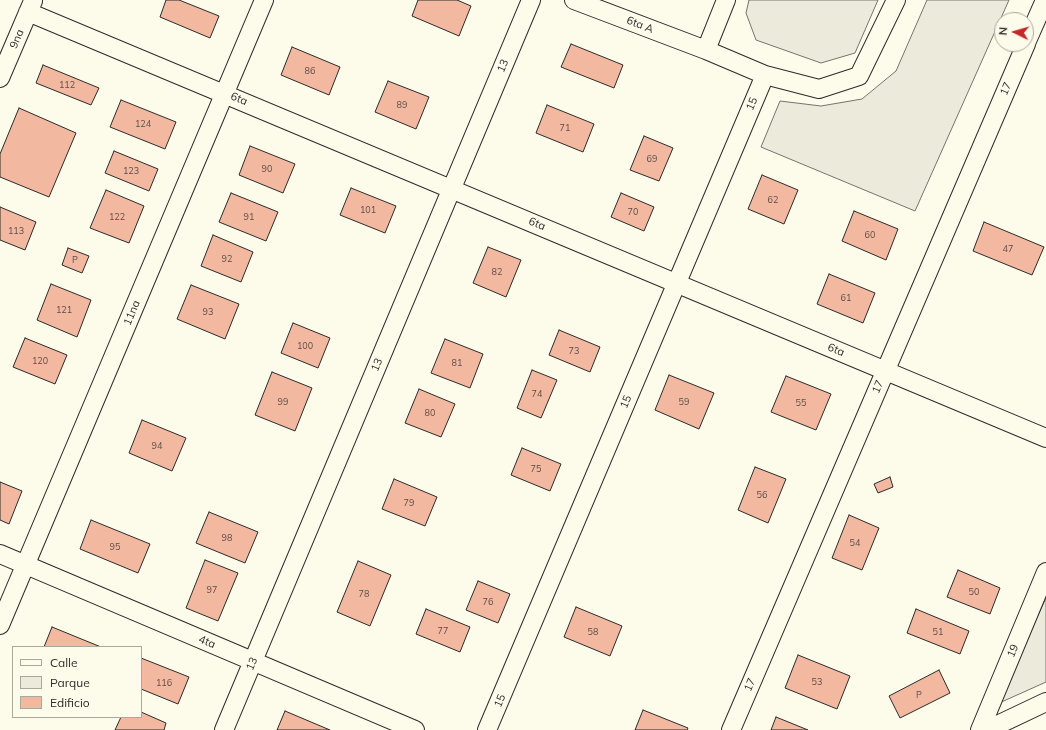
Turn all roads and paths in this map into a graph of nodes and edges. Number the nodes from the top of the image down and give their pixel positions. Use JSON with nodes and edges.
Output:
{"nodes":[{"id":1,"x":264,"y":0,"type":"edge"},
{"id":2,"x":531,"y":0,"type":"edge"},
{"id":3,"x":574,"y":0,"type":"edge"},
{"id":4,"x":726,"y":0,"type":"edge"},
{"id":5,"x":896,"y":0,"type":"edge"},
{"id":6,"x":1045,"y":0,"type":"edge"},
{"id":7,"x":31,"y":6,"type":"edge"},
{"id":8,"x":1034,"y":25,"type":"edge"},
{"id":9,"x":706,"y":50,"type":"junction"},
{"id":10,"x":1023,"y":52,"type":"edge"},
{"id":11,"x":765,"y":75,"type":"junction"},
{"id":12,"x":0,"y":77,"type":"edge"},
{"id":13,"x":225,"y":93,"type":"junction"},
{"id":14,"x":452,"y":188,"type":"junction"},
{"id":15,"x":676,"y":283,"type":"junction"},
{"id":16,"x":886,"y":370,"type":"junction"},
{"id":17,"x":1046,"y":438,"type":"edge"},
{"id":18,"x":0,"y":554,"type":"edge"},
{"id":19,"x":26,"y":565,"type":"junction"},
{"id":20,"x":1046,"y":572,"type":"edge"},
{"id":21,"x":0,"y":625,"type":"edge"},
{"id":22,"x":253,"y":662,"type":"junction"},
{"id":23,"x":1046,"y":702,"type":"edge"},
{"id":24,"x":224,"y":730,"type":"edge"},
{"id":25,"x":415,"y":730,"type":"edge"},
{"id":26,"x":487,"y":730,"type":"edge"},
{"id":27,"x":731,"y":730,"type":"edge"},
{"id":28,"x":980,"y":730,"type":"edge"},
{"id":29,"x":987,"y":730,"type":"edge"}],
"edges":[{"from":1,"to":13,"type":"street","name":"11na"},
{"from":2,"to":14,"type":"street","name":"13"},
{"from":3,"to":9,"type":"street","name":"6ta A"},
{"from":4,"to":9,"type":"street"},
{"from":5,"to":11,"type":"street","name":"6ta A"},
{"from":6,"to":8,"type":"street","name":"17"},
{"from":7,"to":12,"type":"street","name":"9na"},
{"from":7,"to":13,"type":"street","name":"6ta"},
{"from":9,"to":11,"type":"street","name":"6ta A"},
{"from":10,"to":16,"type":"street","name":"17"},
{"from":11,"to":15,"type":"street","name":"15"},
{"from":13,"to":14,"type":"street","name":"6ta"},
{"from":13,"to":19,"type":"street","name":"11na"},
{"from":14,"to":15,"type":"street","name":"6ta"},
{"from":14,"to":22,"type":"street","name":"13"},
{"from":15,"to":16,"type":"street","name":"6ta"},
{"from":15,"to":26,"type":"street","name":"15"},
{"from":16,"to":17,"type":"street","name":"6ta"},
{"from":16,"to":27,"type":"street","name":"17"},
{"from":18,"to":19,"type":"street","name":"4ta"},
{"from":19,"to":21,"type":"street","name":"11na"},
{"from":19,"to":22,"type":"street","name":"4ta"},
{"from":20,"to":28,"type":"street","name":"19"},
{"from":22,"to":24,"type":"street","name":"13"},
{"from":22,"to":25,"type":"street","name":"4ta"},
{"from":23,"to":29,"type":"street"}]}
